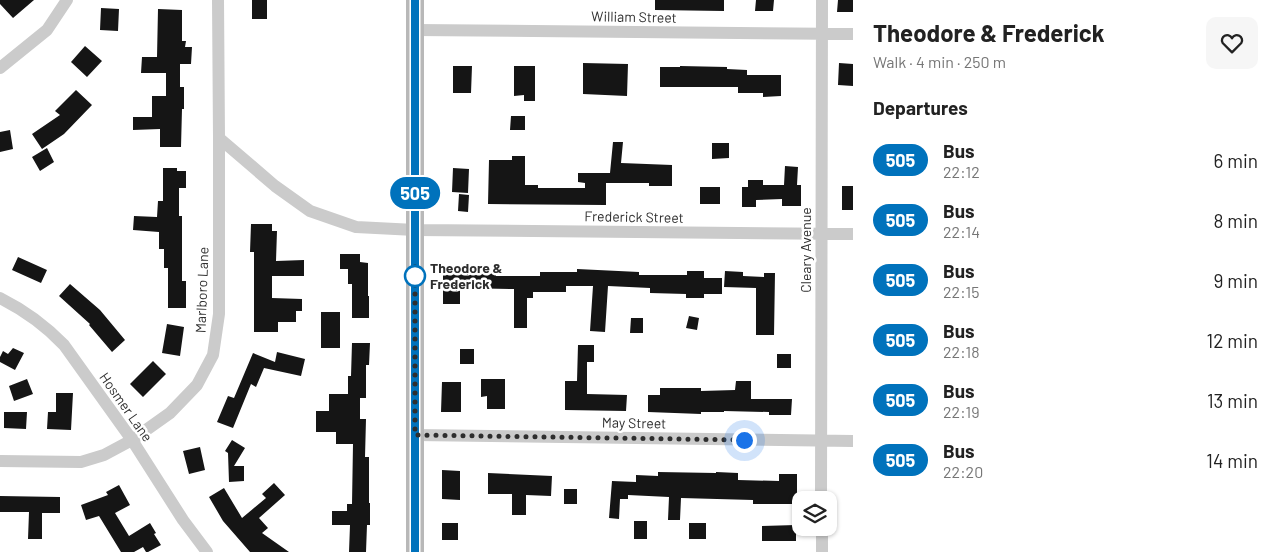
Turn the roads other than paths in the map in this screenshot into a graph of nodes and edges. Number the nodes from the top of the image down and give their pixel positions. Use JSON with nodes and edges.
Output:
{"nodes":[{"id":1,"x":67,"y":0,"type":"edge"},
{"id":2,"x":218,"y":0,"type":"edge"},
{"id":3,"x":415,"y":0,"type":"edge"},
{"id":4,"x":822,"y":0,"type":"edge"},
{"id":5,"x":415,"y":30,"type":"junction"},
{"id":6,"x":822,"y":34,"type":"junction"},
{"id":7,"x":853,"y":34,"type":"edge"},
{"id":8,"x":0,"y":68,"type":"edge"},
{"id":9,"x":220,"y":138,"type":"junction"},
{"id":10,"x":415,"y":230,"type":"junction"},
{"id":11,"x":821,"y":234,"type":"junction"},
{"id":12,"x":853,"y":234,"type":"edge"},
{"id":13,"x":0,"y":298,"type":"edge"},
{"id":14,"x":415,"y":435,"type":"junction"},
{"id":15,"x":132,"y":440,"type":"junction"},
{"id":16,"x":821,"y":441,"type":"junction"},
{"id":17,"x":853,"y":441,"type":"edge"},
{"id":18,"x":0,"y":461,"type":"edge"},
{"id":19,"x":822,"y":491,"type":"edge"},
{"id":20,"x":822,"y":536,"type":"edge"},
{"id":21,"x":207,"y":552,"type":"edge"},
{"id":22,"x":415,"y":552,"type":"edge"},
{"id":23,"x":822,"y":552,"type":"edge"}],
"edges":[{"from":1,"to":8,"type":"street"},
{"from":2,"to":9,"type":"street","name":"Marlboro Lane"},
{"from":3,"to":5,"type":"main road"},
{"from":4,"to":6,"type":"street","name":"Cleary Avenue"},
{"from":5,"to":6,"type":"street","name":"William Street"},
{"from":5,"to":10,"type":"main road"},
{"from":6,"to":7,"type":"street","name":"William Street"},
{"from":6,"to":11,"type":"street","name":"Cleary Avenue"},
{"from":9,"to":10,"type":"street","name":"Frederick Street"},
{"from":9,"to":15,"type":"street","name":"Marlboro Lane"},
{"from":10,"to":11,"type":"street","name":"Frederick Street"},
{"from":10,"to":14,"type":"main road"},
{"from":11,"to":12,"type":"street","name":"Frederick Street"},
{"from":11,"to":16,"type":"street","name":"Cleary Avenue"},
{"from":13,"to":15,"type":"street","name":"Hosmer Lane"},
{"from":14,"to":16,"type":"street","name":"May Street"},
{"from":14,"to":22,"type":"main road"},
{"from":15,"to":18,"type":"street","name":"Marlboro Lane"},
{"from":15,"to":21,"type":"street","name":"Hosmer Lane"},
{"from":16,"to":17,"type":"street","name":"May Street"},
{"from":16,"to":19,"type":"street","name":"Cleary Avenue"},
{"from":20,"to":23,"type":"street"}]}
